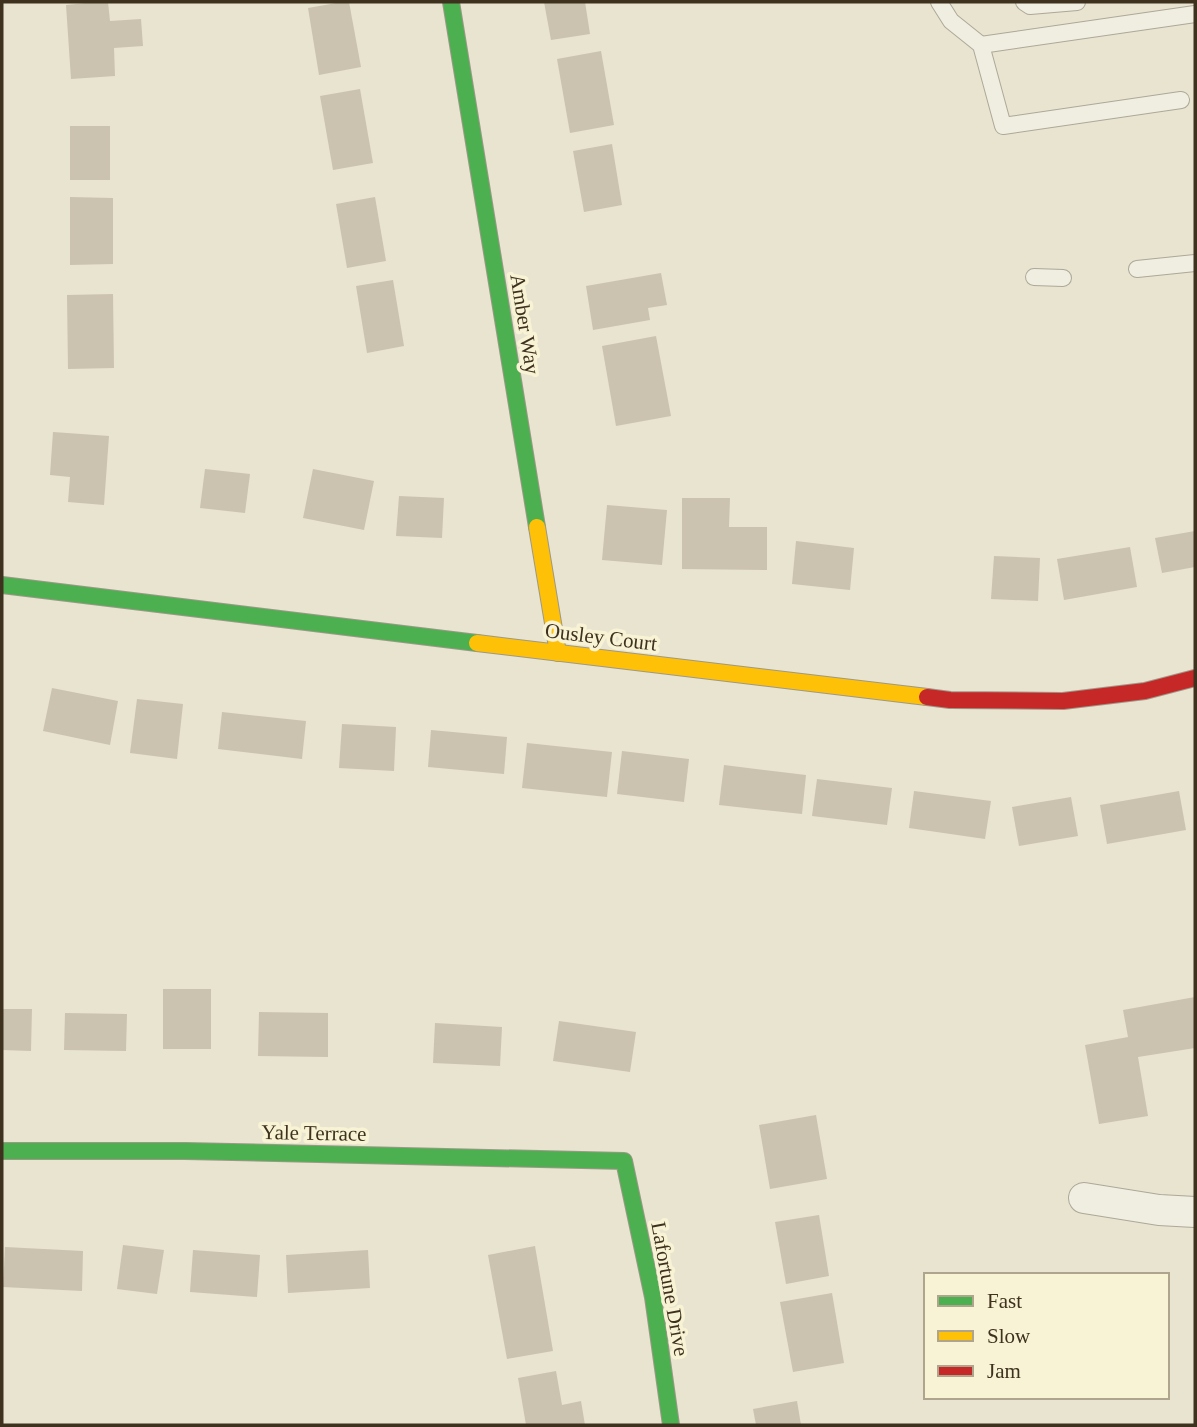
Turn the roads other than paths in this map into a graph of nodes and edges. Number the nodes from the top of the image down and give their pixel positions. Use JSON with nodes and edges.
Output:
{"nodes":[{"id":1,"x":451,"y":2,"type":"edge"},
{"id":2,"x":939,"y":2,"type":"edge"},
{"id":3,"x":1024,"y":2,"type":"edge"},
{"id":4,"x":1077,"y":2,"type":"edge"},
{"id":5,"x":1195,"y":15,"type":"edge"},
{"id":6,"x":981,"y":46,"type":"junction"},
{"id":7,"x":1181,"y":100,"type":"dead end"},
{"id":8,"x":1195,"y":263,"type":"edge"},
{"id":9,"x":1137,"y":269,"type":"dead end"},
{"id":10,"x":1034,"y":277,"type":"dead end"},
{"id":11,"x":1063,"y":278,"type":"dead end"},
{"id":12,"x":2,"y":585,"type":"edge"},
{"id":13,"x":558,"y":653,"type":"junction"},
{"id":14,"x":1195,"y":678,"type":"edge"},
{"id":15,"x":2,"y":1151,"type":"edge"},
{"id":16,"x":624,"y":1161,"type":"joint"},
{"id":17,"x":1084,"y":1198,"type":"dead end"},
{"id":18,"x":1195,"y":1212,"type":"edge"},
{"id":19,"x":671,"y":1425,"type":"edge"}],
"edges":[{"from":1,"to":13,"type":"street","name":"Amber Way"},
{"from":2,"to":6,"type":"lane"},
{"from":3,"to":4,"type":"lane"},
{"from":5,"to":6,"type":"lane"},
{"from":6,"to":7,"type":"lane"},
{"from":8,"to":9,"type":"lane"},
{"from":10,"to":11,"type":"lane"},
{"from":12,"to":13,"type":"street","name":"Ousley Court"},
{"from":13,"to":14,"type":"street","name":"Ousley Court"},
{"from":15,"to":16,"type":"street","name":"Yale Terrace"},
{"from":16,"to":19,"type":"street","name":"Lafortune Drive"},
{"from":17,"to":18,"type":"street"}]}
